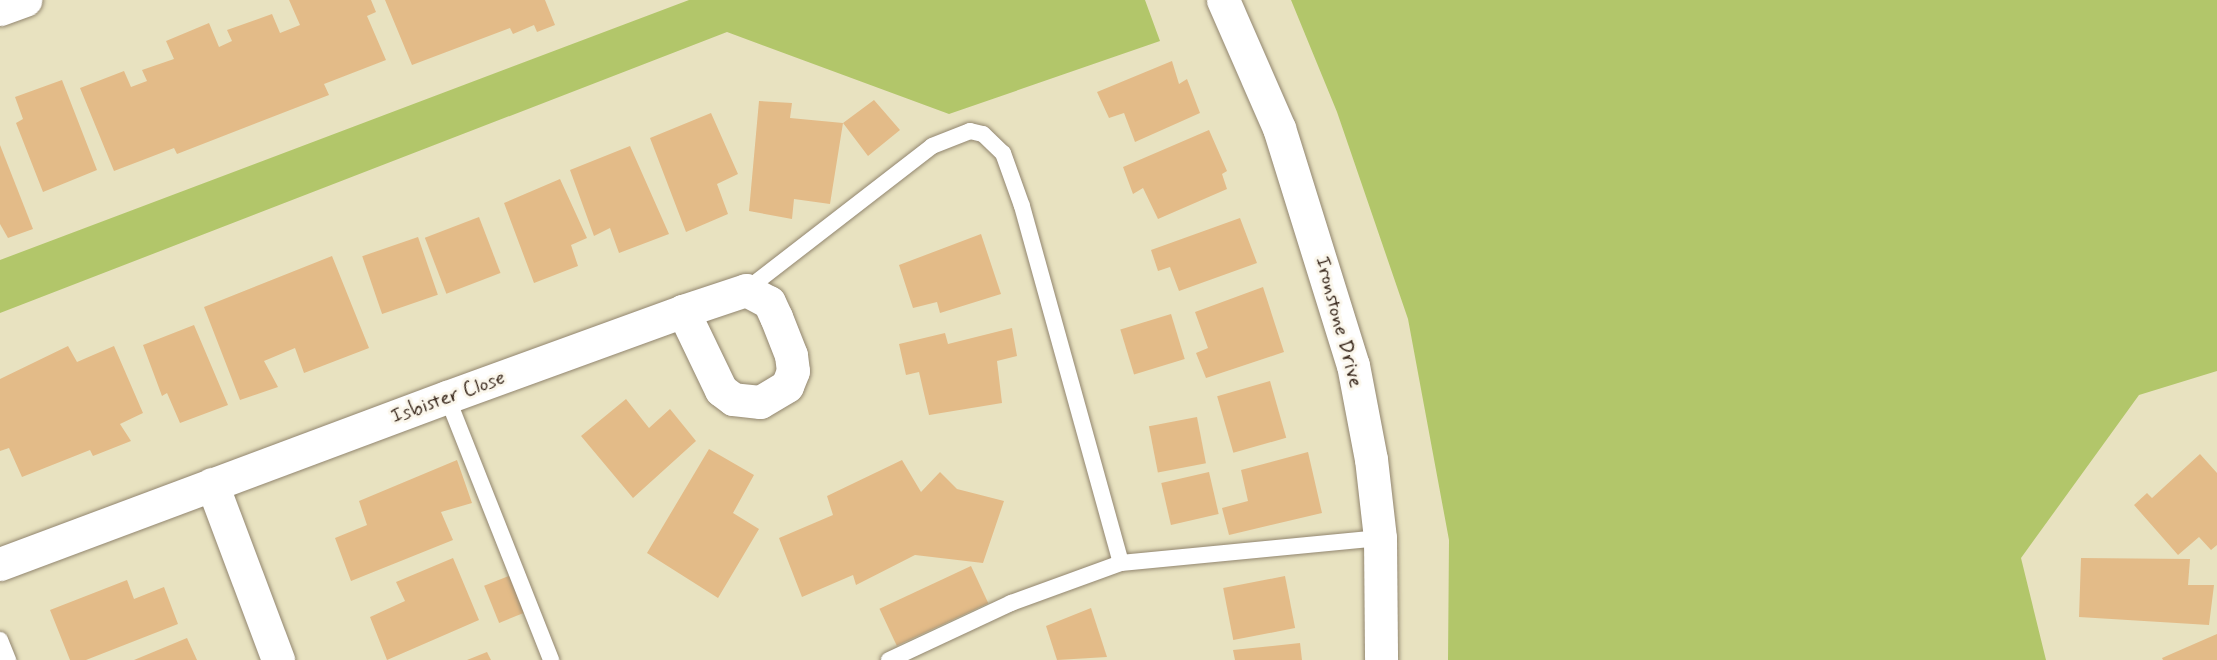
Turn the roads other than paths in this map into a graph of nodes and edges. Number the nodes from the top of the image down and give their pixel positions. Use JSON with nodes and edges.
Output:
{"nodes":[{"id":1,"x":25,"y":0,"type":"edge"},
{"id":2,"x":1223,"y":0,"type":"edge"},
{"id":3,"x":0,"y":9,"type":"edge"},
{"id":4,"x":746,"y":290,"type":"junction"},
{"id":5,"x":683,"y":311,"type":"junction"},
{"id":6,"x":447,"y":397,"type":"junction"},
{"id":7,"x":212,"y":484,"type":"junction"},
{"id":8,"x":1380,"y":538,"type":"junction"},
{"id":9,"x":1121,"y":563,"type":"junction"},
{"id":10,"x":0,"y":564,"type":"edge"},
{"id":11,"x":0,"y":640,"type":"edge"},
{"id":12,"x":8,"y":660,"type":"edge"},
{"id":13,"x":278,"y":660,"type":"edge"},
{"id":14,"x":551,"y":660,"type":"edge"},
{"id":15,"x":889,"y":660,"type":"edge"},
{"id":16,"x":1381,"y":660,"type":"edge"}],
"edges":[{"from":1,"to":3,"type":"street"},
{"from":2,"to":8,"type":"street","name":"Ironstone Drive"},
{"from":4,"to":5,"type":"street","name":"Isbister Close"},
{"from":4,"to":5,"type":"street"},
{"from":4,"to":9,"type":"lane"},
{"from":5,"to":6,"type":"street","name":"Isbister Close"},
{"from":6,"to":7,"type":"street","name":"Isbister Close"},
{"from":6,"to":14,"type":"lane"},
{"from":7,"to":10,"type":"street","name":"Isbister Close"},
{"from":7,"to":13,"type":"street"},
{"from":8,"to":9,"type":"lane"},
{"from":8,"to":16,"type":"street","name":"Ironstone Drive"},
{"from":9,"to":15,"type":"lane"},
{"from":11,"to":12,"type":"lane"}]}
